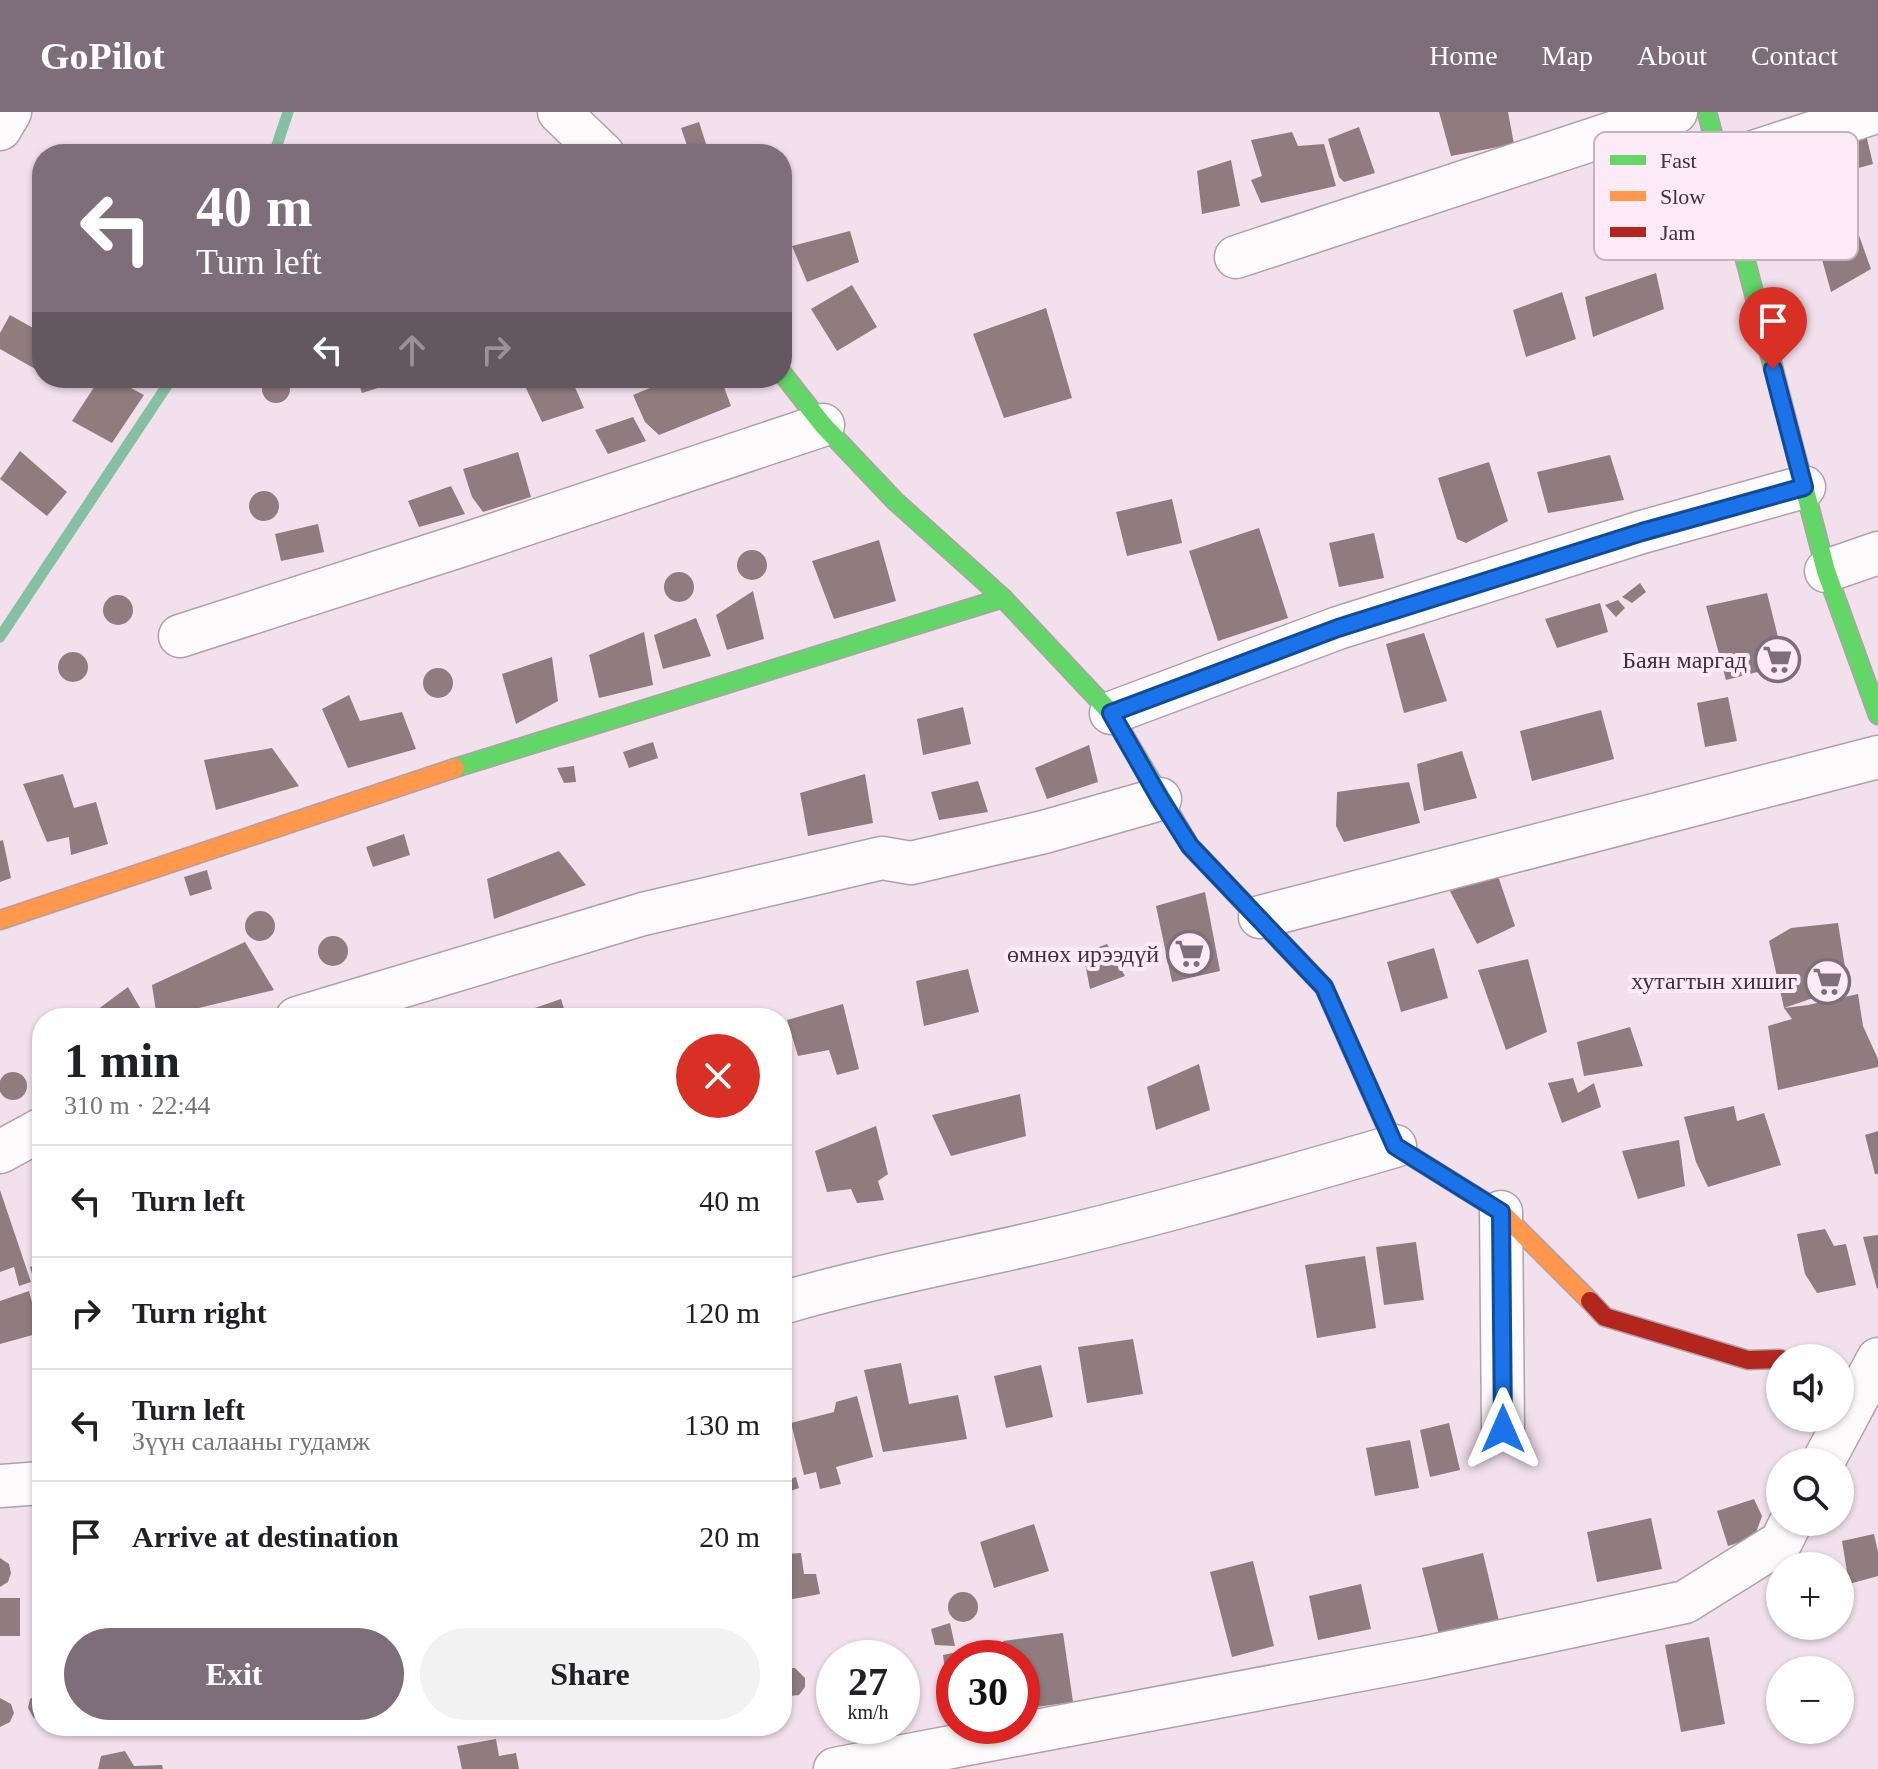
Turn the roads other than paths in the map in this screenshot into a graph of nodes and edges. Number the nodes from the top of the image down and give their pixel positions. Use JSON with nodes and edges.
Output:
{"nodes":[{"id":1,"x":10,"y":112,"type":"edge"},
{"id":2,"x":559,"y":112,"type":"edge"},
{"id":3,"x":1676,"y":112,"type":"edge"},
{"id":4,"x":1707,"y":112,"type":"edge"},
{"id":5,"x":1876,"y":112,"type":"edge"},
{"id":6,"x":0,"y":129,"type":"edge"},
{"id":7,"x":1615,"y":132,"type":"edge"},
{"id":8,"x":1712,"y":132,"type":"edge"},
{"id":9,"x":1815,"y":132,"type":"edge"},
{"id":10,"x":1594,"y":139,"type":"edge"},
{"id":11,"x":593,"y":144,"type":"edge"},
{"id":12,"x":1236,"y":257,"type":"dead end"},
{"id":13,"x":1745,"y":260,"type":"edge"},
{"id":14,"x":792,"y":386,"type":"edge"},
{"id":15,"x":823,"y":425,"type":"junction"},
{"id":16,"x":1804,"y":487,"type":"junction"},
{"id":17,"x":1878,"y":553,"type":"edge"},
{"id":18,"x":1826,"y":571,"type":"junction"},
{"id":19,"x":1003,"y":598,"type":"junction"},
{"id":20,"x":180,"y":636,"type":"dead end"},
{"id":21,"x":1111,"y":713,"type":"junction"},
{"id":22,"x":1878,"y":715,"type":"edge"},
{"id":23,"x":1878,"y":757,"type":"edge"},
{"id":24,"x":1160,"y":799,"type":"junction"},
{"id":25,"x":1260,"y":917,"type":"junction"},
{"id":26,"x":0,"y":920,"type":"edge"},
{"id":27,"x":330,"y":1008,"type":"edge"},
{"id":28,"x":32,"y":1134,"type":"edge"},
{"id":29,"x":1395,"y":1146,"type":"junction"},
{"id":30,"x":0,"y":1152,"type":"edge"},
{"id":31,"x":1501,"y":1212,"type":"junction"},
{"id":32,"x":792,"y":1300,"type":"edge"},
{"id":33,"x":1878,"y":1358,"type":"edge"},
{"id":34,"x":1766,"y":1359,"type":"edge"},
{"id":35,"x":1854,"y":1359,"type":"edge"},
{"id":36,"x":1503,"y":1429,"type":"dead end"},
{"id":37,"x":1830,"y":1448,"type":"edge"},
{"id":38,"x":32,"y":1484,"type":"edge"},
{"id":39,"x":0,"y":1486,"type":"edge"},
{"id":40,"x":1784,"y":1536,"type":"edge"},
{"id":41,"x":835,"y":1769,"type":"edge"}],
"edges":[{"from":1,"to":6,"type":"street"},
{"from":2,"to":11,"type":"street"},
{"from":3,"to":7,"type":"street"},
{"from":4,"to":8,"type":"street"},
{"from":5,"to":9,"type":"street"},
{"from":10,"to":12,"type":"street"},
{"from":13,"to":16,"type":"street"},
{"from":14,"to":15,"type":"street"},
{"from":15,"to":19,"type":"street"},
{"from":15,"to":20,"type":"street"},
{"from":16,"to":18,"type":"street"},
{"from":16,"to":21,"type":"street"},
{"from":17,"to":18,"type":"street"},
{"from":18,"to":22,"type":"street"},
{"from":19,"to":21,"type":"street"},
{"from":19,"to":26,"type":"street"},
{"from":21,"to":24,"type":"street"},
{"from":23,"to":25,"type":"street"},
{"from":24,"to":25,"type":"street"},
{"from":24,"to":27,"type":"street"},
{"from":25,"to":29,"type":"street"},
{"from":28,"to":30,"type":"street"},
{"from":29,"to":31,"type":"street"},
{"from":29,"to":32,"type":"street"},
{"from":31,"to":34,"type":"street"},
{"from":31,"to":36,"type":"street"},
{"from":33,"to":35,"type":"street"},
{"from":33,"to":37,"type":"street"},
{"from":38,"to":39,"type":"street"},
{"from":40,"to":41,"type":"street"}]}
